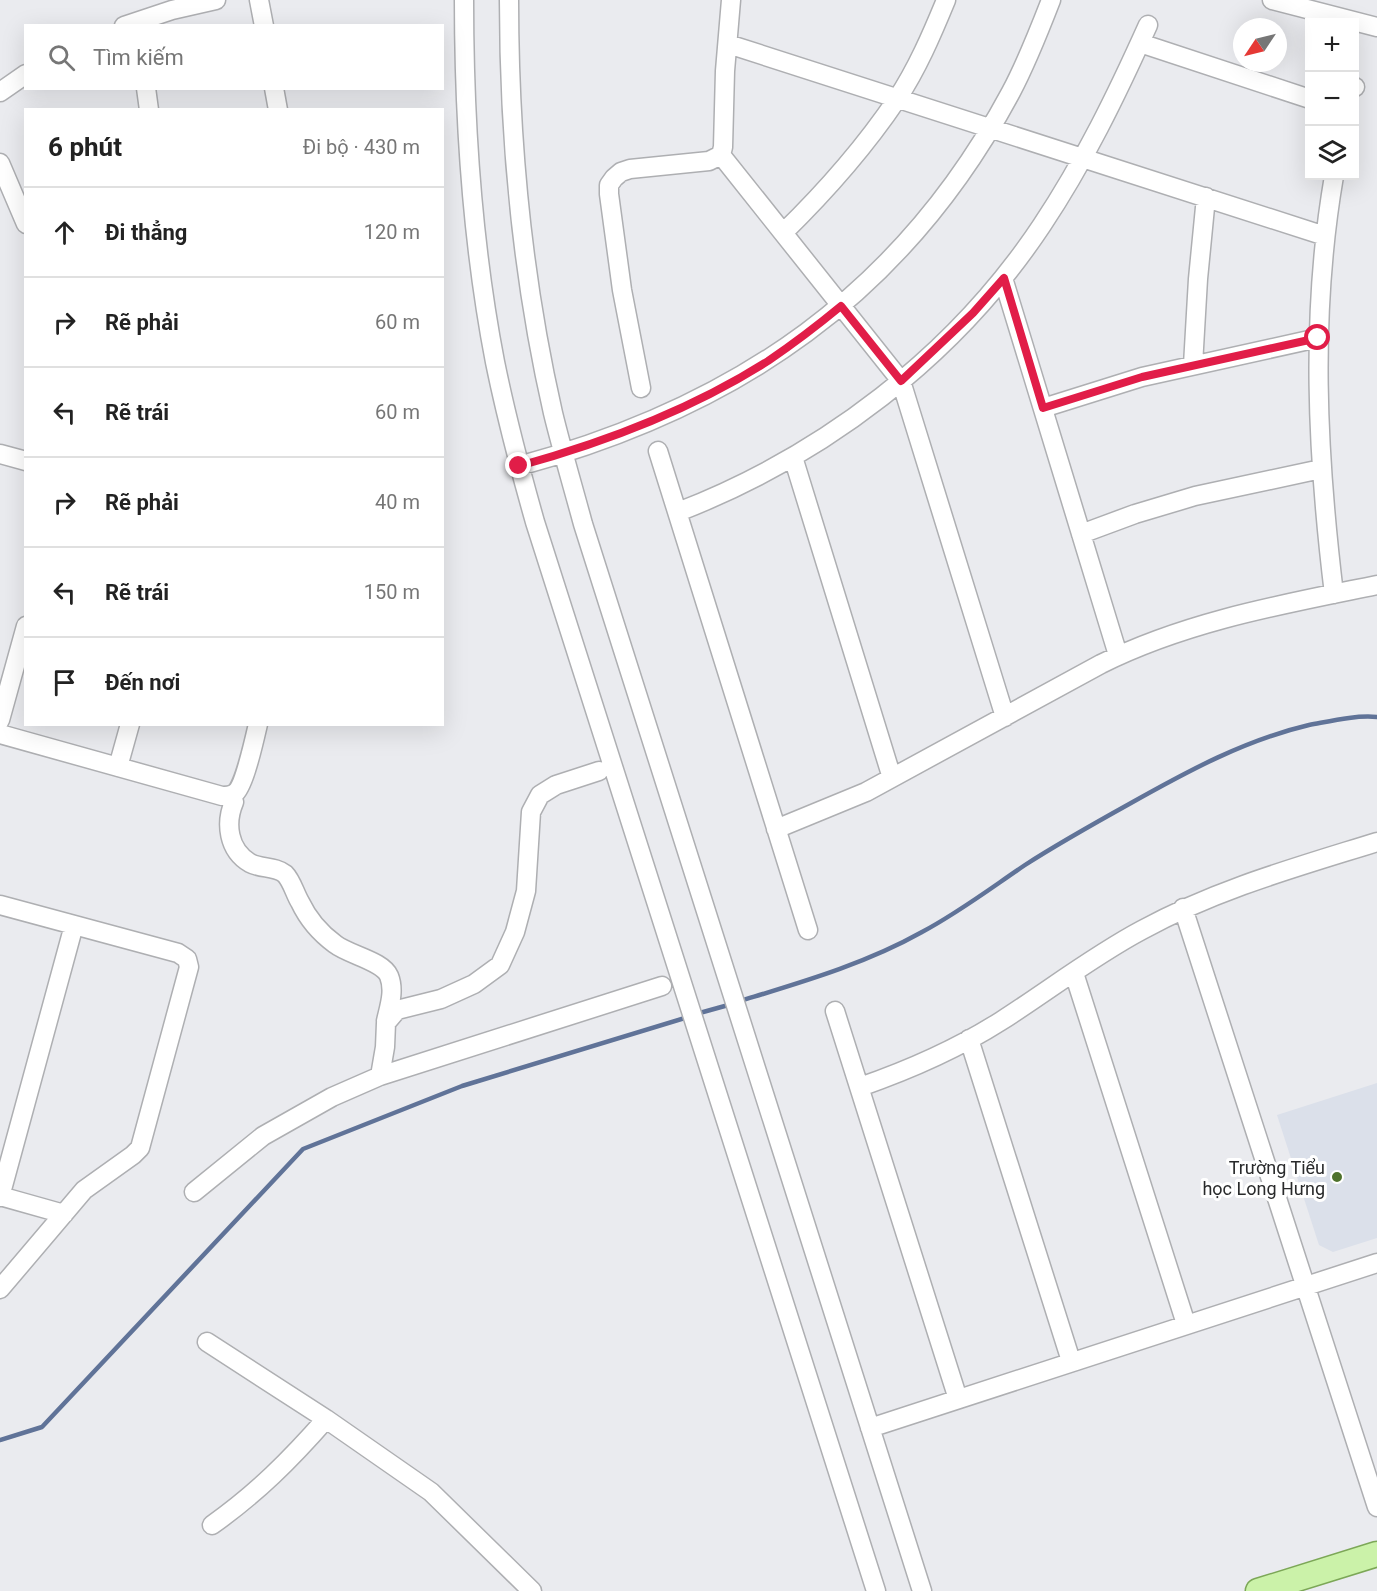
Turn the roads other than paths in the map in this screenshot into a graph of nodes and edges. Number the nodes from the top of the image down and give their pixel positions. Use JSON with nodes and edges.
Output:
{"nodes":[{"id":1,"x":216,"y":0,"type":"edge"},
{"id":2,"x":259,"y":0,"type":"edge"},
{"id":3,"x":464,"y":0,"type":"edge"},
{"id":4,"x":509,"y":0,"type":"edge"},
{"id":5,"x":731,"y":0,"type":"edge"},
{"id":6,"x":946,"y":0,"type":"edge"},
{"id":7,"x":1051,"y":0,"type":"edge"},
{"id":8,"x":1272,"y":0,"type":"edge"},
{"id":9,"x":131,"y":24,"type":"edge"},
{"id":10,"x":264,"y":24,"type":"edge"},
{"id":11,"x":1148,"y":25,"type":"dead end"},
{"id":12,"x":1377,"y":27,"type":"edge"},
{"id":13,"x":1140,"y":43,"type":"junction"},
{"id":14,"x":728,"y":44,"type":"junction"},
{"id":15,"x":24,"y":75,"type":"edge"},
{"id":16,"x":146,"y":90,"type":"edge"},
{"id":17,"x":274,"y":90,"type":"edge"},
{"id":18,"x":0,"y":92,"type":"edge"},
{"id":19,"x":1305,"y":97,"type":"edge"},
{"id":20,"x":897,"y":98,"type":"junction"},
{"id":21,"x":149,"y":108,"type":"edge"},
{"id":22,"x":278,"y":108,"type":"edge"},
{"id":23,"x":990,"y":128,"type":"junction"},
{"id":24,"x":721,"y":155,"type":"junction"},
{"id":25,"x":1083,"y":158,"type":"junction"},
{"id":26,"x":0,"y":163,"type":"edge"},
{"id":27,"x":1333,"y":180,"type":"edge"},
{"id":28,"x":1206,"y":197,"type":"junction"},
{"id":29,"x":24,"y":219,"type":"edge"},
{"id":30,"x":783,"y":232,"type":"junction"},
{"id":31,"x":1325,"y":236,"type":"junction"},
{"id":32,"x":1004,"y":278,"type":"junction"},
{"id":33,"x":841,"y":306,"type":"junction"},
{"id":34,"x":1318,"y":338,"type":"junction"},
{"id":35,"x":1193,"y":365,"type":"junction"},
{"id":36,"x":901,"y":381,"type":"junction"},
{"id":37,"x":641,"y":388,"type":"dead end"},
{"id":38,"x":1043,"y":408,"type":"junction"},
{"id":39,"x":658,"y":451,"type":"dead end"},
{"id":40,"x":0,"y":454,"type":"edge"},
{"id":41,"x":563,"y":454,"type":"junction"},
{"id":42,"x":793,"y":457,"type":"junction"},
{"id":43,"x":24,"y":460,"type":"edge"},
{"id":44,"x":519,"y":466,"type":"junction"},
{"id":45,"x":1321,"y":469,"type":"junction"},
{"id":46,"x":678,"y":512,"type":"junction"},
{"id":47,"x":1082,"y":534,"type":"junction"},
{"id":48,"x":1377,"y":585,"type":"edge"},
{"id":49,"x":1334,"y":594,"type":"junction"},
{"id":50,"x":24,"y":633,"type":"edge"},
{"id":51,"x":1118,"y":655,"type":"junction"},
{"id":52,"x":1005,"y":717,"type":"junction"},
{"id":53,"x":0,"y":720,"type":"edge"},
{"id":54,"x":129,"y":726,"type":"edge"},
{"id":55,"x":257,"y":726,"type":"edge"},
{"id":56,"x":0,"y":734,"type":"edge"},
{"id":57,"x":118,"y":767,"type":"junction"},
{"id":58,"x":599,"y":771,"type":"dead end"},
{"id":59,"x":892,"y":778,"type":"junction"},
{"id":60,"x":234,"y":802,"type":"dead end"},
{"id":61,"x":776,"y":829,"type":"junction"},
{"id":62,"x":1377,"y":842,"type":"edge"},
{"id":63,"x":0,"y":905,"type":"edge"},
{"id":64,"x":1183,"y":908,"type":"junction"},
{"id":65,"x":74,"y":925,"type":"junction"},
{"id":66,"x":808,"y":930,"type":"dead end"},
{"id":67,"x":1074,"y":973,"type":"junction"},
{"id":68,"x":662,"y":986,"type":"dead end"},
{"id":69,"x":835,"y":1011,"type":"dead end"},
{"id":70,"x":386,"y":1023,"type":"junction"},
{"id":71,"x":969,"y":1039,"type":"junction"},
{"id":72,"x":380,"y":1076,"type":"junction"},
{"id":73,"x":860,"y":1087,"type":"junction"},
{"id":74,"x":194,"y":1192,"type":"dead end"},
{"id":75,"x":0,"y":1196,"type":"edge"},
{"id":76,"x":64,"y":1214,"type":"junction"},
{"id":77,"x":1377,"y":1263,"type":"edge"},
{"id":78,"x":1305,"y":1285,"type":"junction"},
{"id":79,"x":0,"y":1289,"type":"edge"},
{"id":80,"x":1186,"y":1324,"type":"junction"},
{"id":81,"x":207,"y":1342,"type":"dead end"},
{"id":82,"x":1071,"y":1361,"type":"junction"},
{"id":83,"x":958,"y":1399,"type":"junction"},
{"id":84,"x":326,"y":1419,"type":"junction"},
{"id":85,"x":870,"y":1428,"type":"junction"},
{"id":86,"x":1377,"y":1507,"type":"edge"},
{"id":87,"x":213,"y":1525,"type":"dead end"},
{"id":88,"x":1377,"y":1554,"type":"edge"},
{"id":89,"x":532,"y":1591,"type":"edge"},
{"id":90,"x":876,"y":1591,"type":"edge"},
{"id":91,"x":922,"y":1591,"type":"edge"},
{"id":92,"x":1258,"y":1591,"type":"edge"}],
"edges":[{"from":1,"to":9,"type":"street"},
{"from":2,"to":10,"type":"street"},
{"from":3,"to":44,"type":"street"},
{"from":4,"to":41,"type":"street"},
{"from":5,"to":14,"type":"street"},
{"from":6,"to":20,"type":"street"},
{"from":7,"to":23,"type":"street"},
{"from":8,"to":12,"type":"street"},
{"from":11,"to":13,"type":"street"},
{"from":13,"to":19,"type":"street"},
{"from":13,"to":25,"type":"street"},
{"from":14,"to":20,"type":"street"},
{"from":14,"to":24,"type":"street"},
{"from":15,"to":18,"type":"street"},
{"from":16,"to":21,"type":"street"},
{"from":17,"to":22,"type":"street"},
{"from":20,"to":23,"type":"street"},
{"from":20,"to":30,"type":"street"},
{"from":23,"to":25,"type":"street"},
{"from":23,"to":33,"type":"street"},
{"from":24,"to":30,"type":"street"},
{"from":24,"to":37,"type":"street"},
{"from":25,"to":28,"type":"street"},
{"from":25,"to":32,"type":"street"},
{"from":26,"to":29,"type":"street"},
{"from":27,"to":31,"type":"street"},
{"from":28,"to":31,"type":"street"},
{"from":28,"to":35,"type":"street"},
{"from":30,"to":33,"type":"street"},
{"from":31,"to":34,"type":"street"},
{"from":32,"to":36,"type":"street"},
{"from":32,"to":38,"type":"street"},
{"from":33,"to":36,"type":"street"},
{"from":33,"to":41,"type":"street"},
{"from":34,"to":35,"type":"street"},
{"from":34,"to":45,"type":"street"},
{"from":35,"to":38,"type":"street"},
{"from":36,"to":42,"type":"street"},
{"from":36,"to":52,"type":"street"},
{"from":38,"to":47,"type":"street"},
{"from":39,"to":46,"type":"street"},
{"from":40,"to":43,"type":"street"},
{"from":41,"to":44,"type":"street"},
{"from":41,"to":85,"type":"street"},
{"from":42,"to":46,"type":"street"},
{"from":42,"to":59,"type":"street"},
{"from":44,"to":90,"type":"street"},
{"from":45,"to":47,"type":"street"},
{"from":45,"to":49,"type":"street"},
{"from":46,"to":61,"type":"street"},
{"from":47,"to":51,"type":"street"},
{"from":48,"to":49,"type":"street"},
{"from":49,"to":51,"type":"street"},
{"from":50,"to":53,"type":"street"},
{"from":51,"to":52,"type":"street"},
{"from":52,"to":59,"type":"street"},
{"from":54,"to":57,"type":"street"},
{"from":55,"to":57,"type":"street"},
{"from":56,"to":57,"type":"street"},
{"from":58,"to":70,"type":"street"},
{"from":59,"to":61,"type":"street"},
{"from":60,"to":70,"type":"street"},
{"from":61,"to":66,"type":"street"},
{"from":62,"to":64,"type":"street"},
{"from":63,"to":65,"type":"street"},
{"from":64,"to":67,"type":"street"},
{"from":64,"to":78,"type":"street"},
{"from":65,"to":75,"type":"street"},
{"from":65,"to":76,"type":"street"},
{"from":67,"to":71,"type":"street"},
{"from":67,"to":80,"type":"street"},
{"from":68,"to":72,"type":"street"},
{"from":69,"to":73,"type":"street"},
{"from":70,"to":72,"type":"street"},
{"from":71,"to":73,"type":"street"},
{"from":71,"to":82,"type":"street"},
{"from":72,"to":74,"type":"street"},
{"from":73,"to":83,"type":"street"},
{"from":75,"to":76,"type":"street"},
{"from":76,"to":79,"type":"street"},
{"from":77,"to":78,"type":"street"},
{"from":78,"to":80,"type":"street"},
{"from":78,"to":86,"type":"street"},
{"from":80,"to":82,"type":"street"},
{"from":81,"to":84,"type":"street"},
{"from":82,"to":83,"type":"street"},
{"from":83,"to":85,"type":"street"},
{"from":84,"to":87,"type":"street"},
{"from":84,"to":89,"type":"street"},
{"from":85,"to":91,"type":"street"},
{"from":88,"to":92,"type":"main road"}]}
